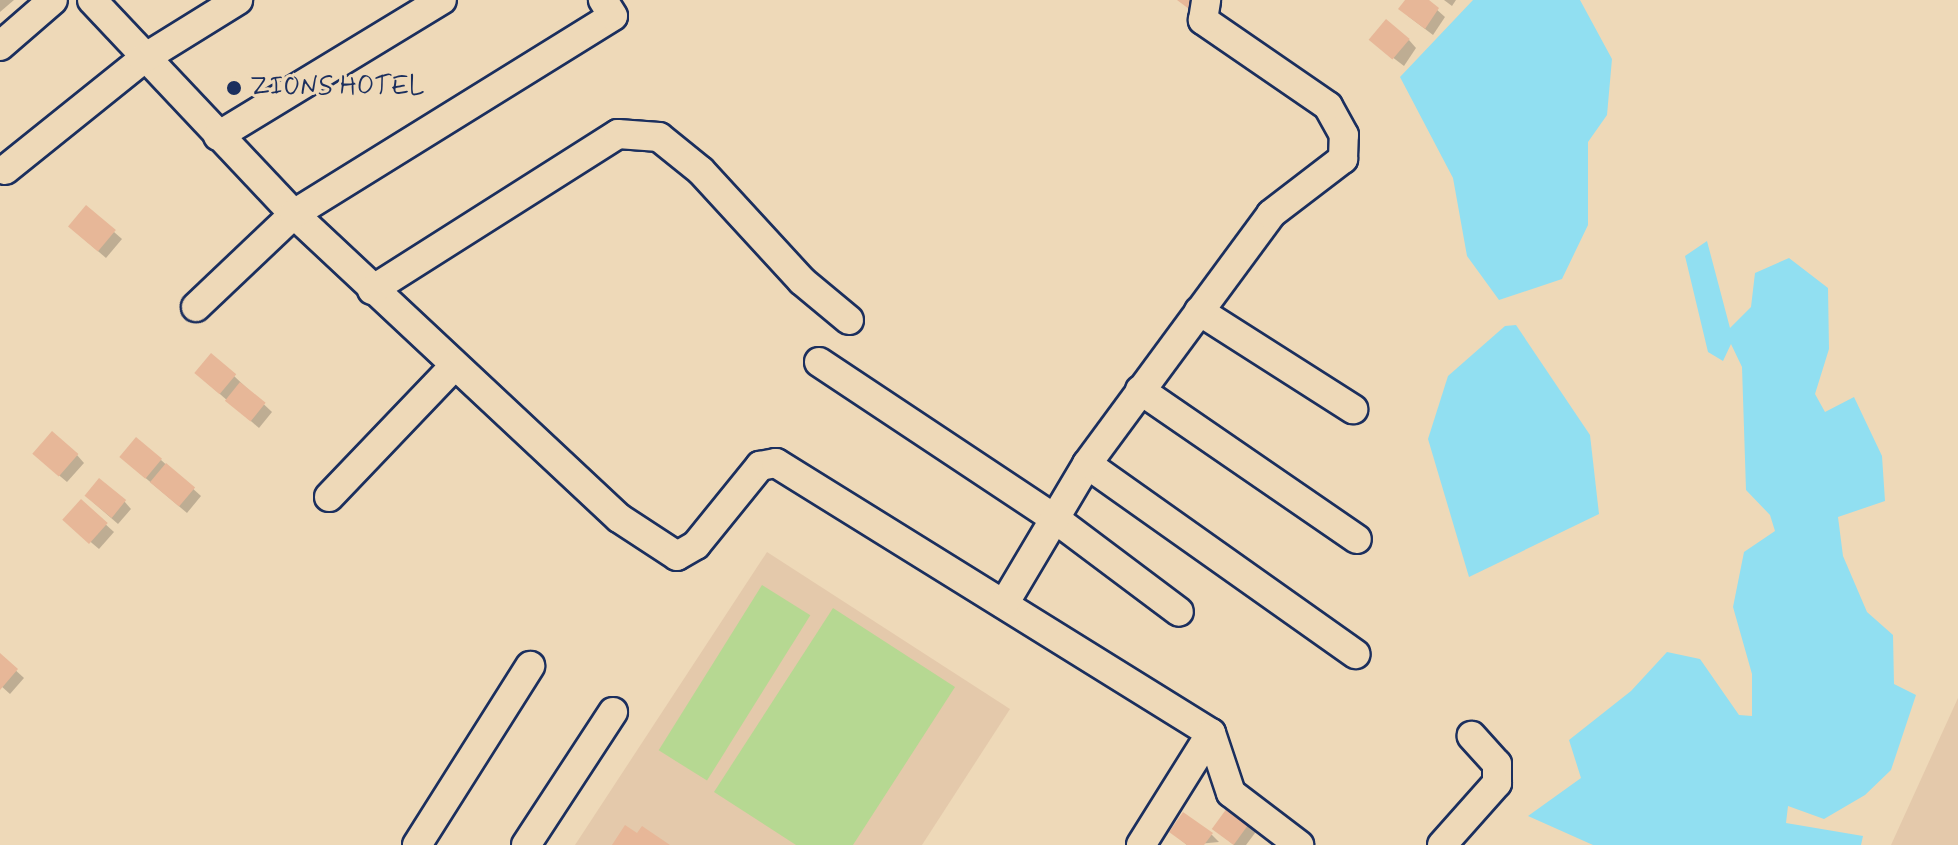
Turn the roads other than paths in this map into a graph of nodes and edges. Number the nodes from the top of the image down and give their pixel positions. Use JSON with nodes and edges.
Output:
{"nodes":[{"id":1,"x":53,"y":0,"type":"edge"},
{"id":2,"x":92,"y":0,"type":"edge"},
{"id":3,"x":238,"y":0,"type":"edge"},
{"id":4,"x":442,"y":0,"type":"edge"},
{"id":5,"x":603,"y":0,"type":"edge"},
{"id":6,"x":1206,"y":0,"type":"edge"},
{"id":7,"x":0,"y":46,"type":"edge"},
{"id":8,"x":143,"y":59,"type":"junction"},
{"id":9,"x":218,"y":136,"type":"junction"},
{"id":10,"x":5,"y":170,"type":"dead end"},
{"id":11,"x":294,"y":214,"type":"junction"},
{"id":12,"x":372,"y":290,"type":"junction"},
{"id":13,"x":196,"y":307,"type":"dead end"},
{"id":14,"x":1199,"y":311,"type":"junction"},
{"id":15,"x":849,"y":320,"type":"dead end"},
{"id":16,"x":819,"y":362,"type":"dead end"},
{"id":17,"x":454,"y":366,"type":"junction"},
{"id":18,"x":1140,"y":390,"type":"junction"},
{"id":19,"x":1353,"y":409,"type":"dead end"},
{"id":20,"x":1087,"y":464,"type":"junction"},
{"id":21,"x":329,"y":497,"type":"dead end"},
{"id":22,"x":1054,"y":518,"type":"junction"},
{"id":23,"x":1357,"y":539,"type":"dead end"},
{"id":24,"x":1004,"y":604,"type":"junction"},
{"id":25,"x":1179,"y":612,"type":"dead end"},
{"id":26,"x":1355,"y":654,"type":"dead end"},
{"id":27,"x":530,"y":666,"type":"dead end"},
{"id":28,"x":613,"y":712,"type":"dead end"},
{"id":29,"x":1211,"y":733,"type":"junction"},
{"id":30,"x":1472,"y":736,"type":"dead end"},
{"id":31,"x":417,"y":845,"type":"edge"},
{"id":32,"x":526,"y":845,"type":"edge"},
{"id":33,"x":1141,"y":845,"type":"edge"},
{"id":34,"x":1299,"y":845,"type":"edge"},
{"id":35,"x":1442,"y":845,"type":"edge"}],
"edges":[{"from":1,"to":7,"type":"street"},
{"from":2,"to":8,"type":"street"},
{"from":3,"to":8,"type":"street"},
{"from":4,"to":9,"type":"street"},
{"from":5,"to":11,"type":"street"},
{"from":6,"to":14,"type":"street"},
{"from":8,"to":9,"type":"street"},
{"from":8,"to":10,"type":"street"},
{"from":9,"to":11,"type":"street"},
{"from":11,"to":12,"type":"street"},
{"from":11,"to":13,"type":"street"},
{"from":12,"to":15,"type":"street"},
{"from":12,"to":17,"type":"street"},
{"from":14,"to":18,"type":"street"},
{"from":14,"to":19,"type":"street"},
{"from":16,"to":22,"type":"street"},
{"from":17,"to":21,"type":"street"},
{"from":17,"to":24,"type":"street"},
{"from":18,"to":20,"type":"street"},
{"from":18,"to":23,"type":"street"},
{"from":20,"to":22,"type":"street"},
{"from":20,"to":26,"type":"street"},
{"from":22,"to":24,"type":"street"},
{"from":22,"to":25,"type":"street"},
{"from":24,"to":29,"type":"street"},
{"from":27,"to":31,"type":"street"},
{"from":28,"to":32,"type":"street"},
{"from":29,"to":33,"type":"street"},
{"from":29,"to":34,"type":"street"},
{"from":30,"to":35,"type":"street"}]}
